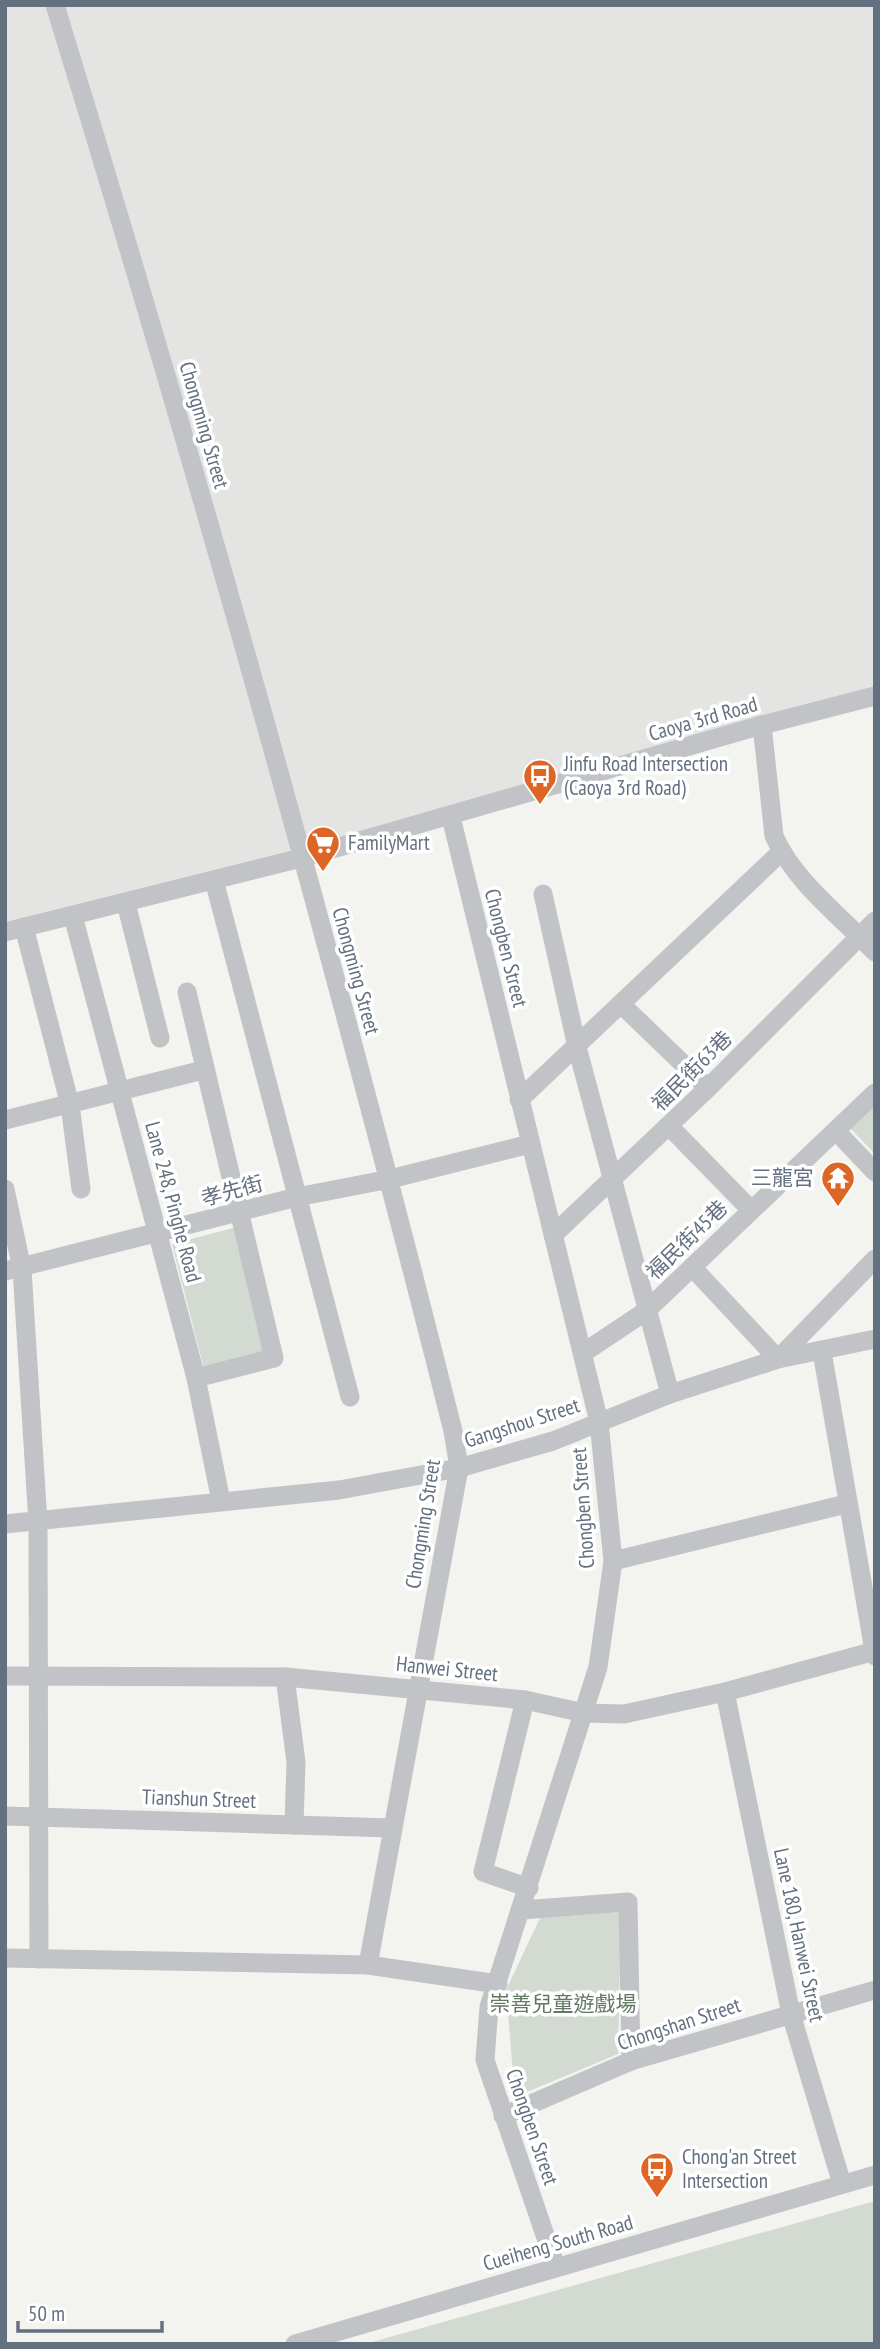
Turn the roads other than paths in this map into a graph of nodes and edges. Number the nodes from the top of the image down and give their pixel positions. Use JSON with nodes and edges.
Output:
{"nodes":[{"id":1,"x":55,"y":5,"type":"edge"},
{"id":2,"x":875,"y":696,"type":"edge"},
{"id":3,"x":762,"y":725,"type":"junction"},
{"id":4,"x":451,"y":817,"type":"junction"},
{"id":5,"x":781,"y":852,"type":"junction"},
{"id":6,"x":302,"y":858,"type":"junction"},
{"id":7,"x":214,"y":880,"type":"junction"},
{"id":8,"x":543,"y":894,"type":"dead end"},
{"id":9,"x":126,"y":903,"type":"junction"},
{"id":10,"x":73,"y":916,"type":"junction"},
{"id":11,"x":875,"y":921,"type":"edge"},
{"id":12,"x":15,"y":930,"type":"edge"},
{"id":13,"x":859,"y":935,"type":"junction"},
{"id":14,"x":875,"y":952,"type":"edge"},
{"id":15,"x":187,"y":992,"type":"dead end"},
{"id":16,"x":621,"y":1004,"type":"junction"},
{"id":17,"x":160,"y":1038,"type":"dead end"},
{"id":18,"x":577,"y":1047,"type":"junction"},
{"id":19,"x":203,"y":1070,"type":"junction"},
{"id":20,"x":708,"y":1088,"type":"junction"},
{"id":21,"x":120,"y":1094,"type":"junction"},
{"id":22,"x":875,"y":1094,"type":"edge"},
{"id":23,"x":519,"y":1100,"type":"junction"},
{"id":24,"x":70,"y":1105,"type":"junction"},
{"id":25,"x":5,"y":1121,"type":"edge"},
{"id":26,"x":668,"y":1126,"type":"junction"},
{"id":27,"x":837,"y":1132,"type":"junction"},
{"id":28,"x":530,"y":1144,"type":"junction"},
{"id":29,"x":875,"y":1172,"type":"edge"},
{"id":30,"x":390,"y":1179,"type":"junction"},
{"id":31,"x":613,"y":1180,"type":"junction"},
{"id":32,"x":5,"y":1189,"type":"edge"},
{"id":33,"x":81,"y":1189,"type":"dead end"},
{"id":34,"x":297,"y":1197,"type":"junction"},
{"id":35,"x":751,"y":1210,"type":"junction"},
{"id":36,"x":240,"y":1212,"type":"junction"},
{"id":37,"x":158,"y":1233,"type":"junction"},
{"id":38,"x":553,"y":1235,"type":"junction"},
{"id":39,"x":875,"y":1259,"type":"edge"},
{"id":40,"x":692,"y":1267,"type":"junction"},
{"id":41,"x":13,"y":1270,"type":"edge"},
{"id":42,"x":646,"y":1311,"type":"junction"},
{"id":43,"x":875,"y":1339,"type":"edge"},
{"id":44,"x":822,"y":1352,"type":"junction"},
{"id":45,"x":583,"y":1353,"type":"junction"},
{"id":46,"x":778,"y":1359,"type":"junction"},
{"id":47,"x":196,"y":1378,"type":"junction"},
{"id":48,"x":670,"y":1394,"type":"junction"},
{"id":49,"x":350,"y":1397,"type":"dead end"},
{"id":50,"x":599,"y":1422,"type":"junction"},
{"id":51,"x":459,"y":1468,"type":"junction"},
{"id":52,"x":221,"y":1502,"type":"junction"},
{"id":53,"x":846,"y":1504,"type":"junction"},
{"id":54,"x":37,"y":1523,"type":"junction"},
{"id":55,"x":5,"y":1524,"type":"edge"},
{"id":56,"x":613,"y":1561,"type":"junction"},
{"id":57,"x":874,"y":1653,"type":"edge"},
{"id":58,"x":5,"y":1676,"type":"edge"},
{"id":59,"x":39,"y":1676,"type":"junction"},
{"id":60,"x":285,"y":1677,"type":"junction"},
{"id":61,"x":417,"y":1688,"type":"junction"},
{"id":62,"x":725,"y":1692,"type":"junction"},
{"id":63,"x":525,"y":1700,"type":"junction"},
{"id":64,"x":584,"y":1713,"type":"junction"},
{"id":65,"x":5,"y":1816,"type":"edge"},
{"id":66,"x":40,"y":1817,"type":"junction"},
{"id":67,"x":294,"y":1825,"type":"junction"},
{"id":68,"x":391,"y":1828,"type":"junction"},
{"id":69,"x":529,"y":1888,"type":"junction"},
{"id":70,"x":522,"y":1910,"type":"junction"},
{"id":71,"x":5,"y":1958,"type":"edge"},
{"id":72,"x":39,"y":1959,"type":"junction"},
{"id":73,"x":368,"y":1965,"type":"junction"},
{"id":74,"x":498,"y":1984,"type":"junction"},
{"id":75,"x":875,"y":1990,"type":"edge"},
{"id":76,"x":791,"y":2014,"type":"junction"},
{"id":77,"x":631,"y":2061,"type":"junction"},
{"id":78,"x":503,"y":2116,"type":"junction"},
{"id":79,"x":875,"y":2175,"type":"edge"},
{"id":80,"x":842,"y":2184,"type":"junction"},
{"id":81,"x":555,"y":2267,"type":"junction"},
{"id":82,"x":295,"y":2344,"type":"edge"}],
"edges":[{"from":1,"to":6,"type":"street","name":"Chongming Street"},
{"from":2,"to":3,"type":"street","name":"Caoya 3rd Road"},
{"from":3,"to":4,"type":"street","name":"Caoya 3rd Road"},
{"from":3,"to":5,"type":"street"},
{"from":4,"to":6,"type":"street","name":"Caoya 3rd Road"},
{"from":4,"to":23,"type":"street","name":"Chongben Street"},
{"from":5,"to":13,"type":"street"},
{"from":5,"to":16,"type":"street"},
{"from":6,"to":7,"type":"street","name":"Caoya 3rd Road"},
{"from":6,"to":30,"type":"street","name":"Chongming Street"},
{"from":7,"to":9,"type":"street","name":"Caoya 3rd Road"},
{"from":7,"to":34,"type":"street"},
{"from":8,"to":18,"type":"street"},
{"from":9,"to":10,"type":"street","name":"Caoya 3rd Road"},
{"from":9,"to":17,"type":"street"},
{"from":10,"to":12,"type":"street","name":"Caoya 3rd Road"},
{"from":10,"to":21,"type":"street","name":"Lane 248, Pinghe Road"},
{"from":11,"to":13,"type":"street","name":"福民街63巷"},
{"from":12,"to":24,"type":"street"},
{"from":13,"to":14,"type":"street"},
{"from":13,"to":20,"type":"street","name":"福民街63巷"},
{"from":15,"to":19,"type":"street"},
{"from":16,"to":18,"type":"street"},
{"from":16,"to":20,"type":"street"},
{"from":18,"to":23,"type":"street"},
{"from":18,"to":31,"type":"street"},
{"from":19,"to":21,"type":"street"},
{"from":19,"to":36,"type":"street"},
{"from":20,"to":26,"type":"street","name":"福民街63巷"},
{"from":21,"to":24,"type":"street"},
{"from":21,"to":37,"type":"street","name":"Lane 248, Pinghe Road"},
{"from":22,"to":27,"type":"street","name":"福民街45巷"},
{"from":23,"to":28,"type":"street","name":"Chongben Street"},
{"from":24,"to":25,"type":"street"},
{"from":24,"to":33,"type":"street"},
{"from":26,"to":31,"type":"street","name":"福民街63巷"},
{"from":26,"to":35,"type":"street"},
{"from":27,"to":29,"type":"street"},
{"from":27,"to":35,"type":"street","name":"福民街45巷"},
{"from":28,"to":30,"type":"street","name":"孝先街"},
{"from":28,"to":38,"type":"street","name":"Chongben Street"},
{"from":30,"to":34,"type":"street","name":"孝先街"},
{"from":30,"to":51,"type":"street","name":"Chongming Street"},
{"from":31,"to":38,"type":"street","name":"福民街63巷"},
{"from":31,"to":42,"type":"street"},
{"from":32,"to":41,"type":"street"},
{"from":34,"to":36,"type":"street","name":"孝先街"},
{"from":34,"to":49,"type":"street"},
{"from":35,"to":40,"type":"street","name":"福民街45巷"},
{"from":36,"to":37,"type":"street","name":"孝先街"},
{"from":36,"to":47,"type":"street"},
{"from":37,"to":41,"type":"street","name":"孝先街"},
{"from":37,"to":47,"type":"street","name":"Lane 248, Pinghe Road"},
{"from":38,"to":45,"type":"street","name":"Chongben Street"},
{"from":39,"to":46,"type":"street"},
{"from":40,"to":42,"type":"street","name":"福民街45巷"},
{"from":40,"to":46,"type":"street"},
{"from":41,"to":54,"type":"street"},
{"from":42,"to":45,"type":"street","name":"福民街45巷"},
{"from":42,"to":48,"type":"street"},
{"from":43,"to":44,"type":"street","name":"Gangshou Street"},
{"from":44,"to":46,"type":"street","name":"Gangshou Street"},
{"from":44,"to":53,"type":"street"},
{"from":45,"to":50,"type":"street","name":"Chongben Street"},
{"from":46,"to":48,"type":"street","name":"Gangshou Street"},
{"from":47,"to":52,"type":"street","name":"Lane 248, Pinghe Road"},
{"from":48,"to":50,"type":"street","name":"Gangshou Street"},
{"from":50,"to":51,"type":"street","name":"Gangshou Street"},
{"from":50,"to":56,"type":"street","name":"Chongben Street"},
{"from":51,"to":52,"type":"street","name":"Gangshou Street"},
{"from":51,"to":61,"type":"street","name":"Chongming Street"},
{"from":52,"to":54,"type":"street","name":"Gangshou Street"},
{"from":53,"to":56,"type":"street"},
{"from":53,"to":57,"type":"street"},
{"from":54,"to":55,"type":"street","name":"Gangshou Street"},
{"from":54,"to":59,"type":"street"},
{"from":56,"to":64,"type":"street","name":"Chongben Street"},
{"from":57,"to":62,"type":"street","name":"Hanwei Street"},
{"from":58,"to":59,"type":"street","name":"Hanwei Street"},
{"from":59,"to":60,"type":"street","name":"Hanwei Street"},
{"from":59,"to":66,"type":"street"},
{"from":60,"to":61,"type":"street","name":"Hanwei Street"},
{"from":60,"to":67,"type":"street"},
{"from":61,"to":63,"type":"street","name":"Hanwei Street"},
{"from":61,"to":68,"type":"street","name":"Chongming Street"},
{"from":62,"to":64,"type":"street","name":"Hanwei Street"},
{"from":62,"to":76,"type":"street","name":"Lane 180, Hanwei Street"},
{"from":63,"to":64,"type":"street","name":"Hanwei Street"},
{"from":63,"to":69,"type":"street"},
{"from":64,"to":69,"type":"street","name":"Chongben Street"},
{"from":65,"to":66,"type":"street","name":"Tianshun Street"},
{"from":66,"to":67,"type":"street","name":"Tianshun Street"},
{"from":66,"to":72,"type":"street"},
{"from":67,"to":68,"type":"street","name":"Tianshun Street"},
{"from":68,"to":73,"type":"street","name":"Chongming Street"},
{"from":69,"to":70,"type":"street","name":"Chongben Street"},
{"from":70,"to":74,"type":"street","name":"Chongben Street"},
{"from":70,"to":77,"type":"street"},
{"from":71,"to":72,"type":"street"},
{"from":72,"to":73,"type":"street"},
{"from":73,"to":74,"type":"street"},
{"from":74,"to":78,"type":"street","name":"Chongben Street"},
{"from":75,"to":76,"type":"street","name":"Chongshan Street"},
{"from":76,"to":77,"type":"street","name":"Chongshan Street"},
{"from":76,"to":80,"type":"street","name":"Lane 180, Hanwei Street"},
{"from":77,"to":78,"type":"street","name":"Chongshan Street"},
{"from":78,"to":81,"type":"street","name":"Chongben Street"},
{"from":79,"to":80,"type":"street","name":"Cueiheng South Road"},
{"from":80,"to":81,"type":"street","name":"Cueiheng South Road"},
{"from":81,"to":82,"type":"street","name":"Cueiheng South Road"}]}
